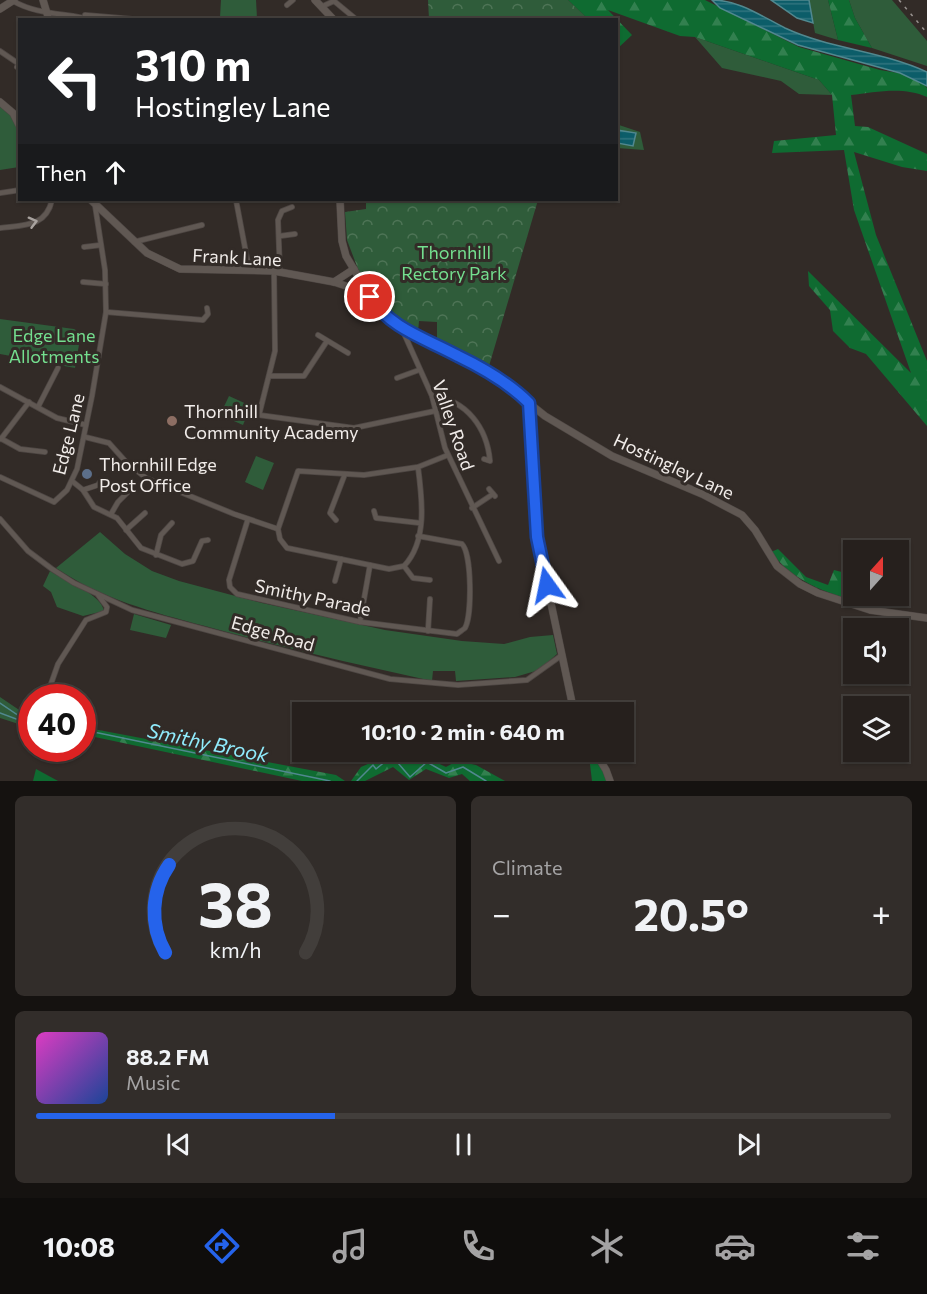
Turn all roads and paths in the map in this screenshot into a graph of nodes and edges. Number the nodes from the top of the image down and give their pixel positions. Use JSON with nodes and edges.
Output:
{"nodes":[{"id":1,"x":14,"y":0,"type":"edge"},
{"id":2,"x":43,"y":0,"type":"edge"},
{"id":3,"x":293,"y":0,"type":"edge"},
{"id":4,"x":315,"y":0,"type":"edge"},
{"id":5,"x":331,"y":0,"type":"edge"},
{"id":6,"x":287,"y":5,"type":"dead end"},
{"id":7,"x":321,"y":7,"type":"junction"},
{"id":8,"x":0,"y":9,"type":"edge"},
{"id":9,"x":46,"y":11,"type":"junction"},
{"id":10,"x":73,"y":14,"type":"junction"},
{"id":11,"x":48,"y":18,"type":"edge"},
{"id":12,"x":86,"y":18,"type":"edge"},
{"id":13,"x":120,"y":18,"type":"edge"},
{"id":14,"x":332,"y":18,"type":"edge"},
{"id":15,"x":354,"y":18,"type":"edge"},
{"id":16,"x":0,"y":51,"type":"edge"},
{"id":17,"x":18,"y":63,"type":"edge"},
{"id":18,"x":0,"y":102,"type":"edge"},
{"id":19,"x":18,"y":123,"type":"edge"},
{"id":20,"x":18,"y":190,"type":"edge"},
{"id":21,"x":0,"y":194,"type":"edge"},
{"id":22,"x":52,"y":201,"type":"edge"},
{"id":23,"x":236,"y":201,"type":"edge"},
{"id":24,"x":340,"y":201,"type":"edge"},
{"id":25,"x":93,"y":202,"type":"edge"},
{"id":26,"x":292,"y":207,"type":"dead end"},
{"id":27,"x":107,"y":217,"type":"junction"},
{"id":28,"x":98,"y":223,"type":"junction"},
{"id":29,"x":202,"y":225,"type":"dead end"},
{"id":30,"x":0,"y":228,"type":"edge"},
{"id":31,"x":295,"y":234,"type":"dead end"},
{"id":32,"x":280,"y":236,"type":"junction"},
{"id":33,"x":134,"y":242,"type":"junction"},
{"id":34,"x":101,"y":245,"type":"junction"},
{"id":35,"x":84,"y":248,"type":"dead end"},
{"id":36,"x":249,"y":269,"type":"junction"},
{"id":37,"x":354,"y":269,"type":"junction"},
{"id":38,"x":277,"y":272,"type":"junction"},
{"id":39,"x":83,"y":282,"type":"dead end"},
{"id":40,"x":334,"y":282,"type":"junction"},
{"id":41,"x":106,"y":284,"type":"junction"},
{"id":42,"x":368,"y":295,"type":"junction"},
{"id":43,"x":207,"y":308,"type":"dead end"},
{"id":44,"x":105,"y":312,"type":"junction"},
{"id":45,"x":402,"y":329,"type":"junction"},
{"id":46,"x":318,"y":335,"type":"dead end"},
{"id":47,"x":327,"y":341,"type":"junction"},
{"id":48,"x":348,"y":353,"type":"dead end"},
{"id":49,"x":57,"y":368,"type":"dead end"},
{"id":50,"x":419,"y":370,"type":"junction"},
{"id":51,"x":269,"y":376,"type":"junction"},
{"id":52,"x":397,"y":378,"type":"dead end"},
{"id":53,"x":0,"y":387,"type":"edge"},
{"id":54,"x":432,"y":396,"type":"junction"},
{"id":55,"x":29,"y":402,"type":"junction"},
{"id":56,"x":529,"y":403,"type":"junction"},
{"id":57,"x":38,"y":407,"type":"junction"},
{"id":58,"x":435,"y":411,"type":"junction"},
{"id":59,"x":86,"y":425,"type":"junction"},
{"id":60,"x":84,"y":437,"type":"junction"},
{"id":61,"x":0,"y":439,"type":"edge"},
{"id":62,"x":45,"y":452,"type":"dead end"},
{"id":63,"x":448,"y":455,"type":"junction"},
{"id":64,"x":484,"y":459,"type":"dead end"},
{"id":65,"x":418,"y":467,"type":"junction"},
{"id":66,"x":345,"y":474,"type":"junction"},
{"id":67,"x":0,"y":477,"type":"edge"},
{"id":68,"x":72,"y":481,"type":"junction"},
{"id":69,"x":100,"y":482,"type":"dead end"},
{"id":70,"x":83,"y":490,"type":"junction"},
{"id":71,"x":128,"y":492,"type":"dead end"},
{"id":72,"x":492,"y":493,"type":"dead end"},
{"id":73,"x":472,"y":508,"type":"junction"},
{"id":74,"x":374,"y":511,"type":"dead end"},
{"id":75,"x":145,"y":513,"type":"dead end"},
{"id":76,"x":111,"y":514,"type":"junction"},
{"id":77,"x":0,"y":519,"type":"edge"},
{"id":78,"x":248,"y":519,"type":"junction"},
{"id":79,"x":336,"y":520,"type":"dead end"},
{"id":80,"x":172,"y":524,"type":"dead end"},
{"id":81,"x":420,"y":524,"type":"junction"},
{"id":82,"x":278,"y":529,"type":"junction"},
{"id":83,"x":126,"y":530,"type":"junction"},
{"id":84,"x":418,"y":536,"type":"junction"},
{"id":85,"x":203,"y":539,"type":"dead end"},
{"id":86,"x":156,"y":555,"type":"junction"},
{"id":87,"x":341,"y":560,"type":"junction"},
{"id":88,"x":499,"y":561,"type":"dead end"},
{"id":89,"x":370,"y":565,"type":"junction"},
{"id":90,"x":405,"y":566,"type":"junction"},
{"id":91,"x":430,"y":580,"type":"dead end"},
{"id":92,"x":334,"y":581,"type":"dead end"},
{"id":93,"x":96,"y":593,"type":"junction"},
{"id":94,"x":430,"y":599,"type":"dead end"},
{"id":95,"x":927,"y":618,"type":"edge"},
{"id":96,"x":360,"y":622,"type":"junction"},
{"id":97,"x":428,"y":631,"type":"junction"},
{"id":98,"x":562,"y":655,"type":"junction"},
{"id":99,"x":51,"y":684,"type":"edge"},
{"id":100,"x":572,"y":702,"type":"edge"},
{"id":101,"x":601,"y":762,"type":"edge"},
{"id":102,"x":609,"y":781,"type":"edge"}],
"edges":[{"from":1,"to":8,"type":"main road"},
{"from":1,"to":9,"type":"street"},
{"from":2,"to":9,"type":"main road"},
{"from":3,"to":6,"type":"street"},
{"from":4,"to":7,"type":"main road"},
{"from":5,"to":7,"type":"street"},
{"from":5,"to":15,"type":"street"},
{"from":7,"to":14,"type":"main road"},
{"from":9,"to":10,"type":"street"},
{"from":9,"to":11,"type":"main road"},
{"from":10,"to":12,"type":"street"},
{"from":10,"to":13,"type":"street"},
{"from":16,"to":17,"type":"street"},
{"from":18,"to":19,"type":"main road"},
{"from":20,"to":21,"type":"street"},
{"from":30,"to":22,"type":"street","one_way":true},
{"from":23,"to":36,"type":"street"},
{"from":24,"to":37,"type":"main road","name":"Hostingley Lane"},
{"from":25,"to":27,"type":"main road","name":"Frank Lane"},
{"from":25,"to":28,"type":"street","name":"Edge Lane"},
{"from":26,"to":32,"type":"street"},
{"from":27,"to":28,"type":"street"},
{"from":27,"to":33,"type":"main road","name":"Frank Lane"},
{"from":28,"to":34,"type":"street","name":"Edge Lane"},
{"from":29,"to":33,"type":"street"},
{"from":31,"to":32,"type":"street"},
{"from":32,"to":38,"type":"street"},
{"from":33,"to":36,"type":"main road","name":"Frank Lane"},
{"from":34,"to":35,"type":"street"},
{"from":34,"to":41,"type":"street","name":"Edge Lane"},
{"from":36,"to":38,"type":"main road","name":"Frank Lane"},
{"from":37,"to":40,"type":"main road"},
{"from":37,"to":42,"type":"main road","name":"Hostingley Lane"},
{"from":38,"to":40,"type":"main road","name":"Frank Lane"},
{"from":38,"to":51,"type":"street"},
{"from":39,"to":41,"type":"street"},
{"from":40,"to":42,"type":"main road","name":"Frank Lane"},
{"from":41,"to":44,"type":"street","name":"Edge Lane"},
{"from":42,"to":45,"type":"main road","name":"Hostingley Lane"},
{"from":43,"to":44,"type":"street"},
{"from":44,"to":59,"type":"street","name":"Edge Lane"},
{"from":45,"to":50,"type":"street","name":"Valley Road"},
{"from":45,"to":56,"type":"main road","name":"Hostingley Lane"},
{"from":46,"to":47,"type":"street"},
{"from":47,"to":48,"type":"street"},
{"from":47,"to":51,"type":"street"},
{"from":49,"to":57,"type":"street"},
{"from":50,"to":52,"type":"street"},
{"from":50,"to":54,"type":"street","name":"Valley Road"},
{"from":51,"to":58,"type":"street"},
{"from":53,"to":55,"type":"street"},
{"from":54,"to":58,"type":"street","name":"Valley Road"},
{"from":54,"to":64,"type":"street"},
{"from":55,"to":57,"type":"street"},
{"from":55,"to":61,"type":"street"},
{"from":56,"to":95,"type":"main road","name":"Hostingley Lane"},
{"from":56,"to":98,"type":"main road"},
{"from":57,"to":59,"type":"street"},
{"from":58,"to":63,"type":"street","name":"Valley Road"},
{"from":59,"to":60,"type":"street","name":"Edge Lane"},
{"from":60,"to":68,"type":"street","name":"Edge Lane"},
{"from":60,"to":78,"type":"street"},
{"from":61,"to":62,"type":"street"},
{"from":63,"to":65,"type":"street"},
{"from":63,"to":73,"type":"street","name":"Valley Road"},
{"from":65,"to":66,"type":"street"},
{"from":65,"to":81,"type":"street"},
{"from":66,"to":79,"type":"street"},
{"from":66,"to":82,"type":"street"},
{"from":67,"to":68,"type":"street","name":"Edge Lane"},
{"from":68,"to":70,"type":"street"},
{"from":69,"to":70,"type":"street"},
{"from":70,"to":76,"type":"street"},
{"from":71,"to":76,"type":"street"},
{"from":72,"to":73,"type":"street"},
{"from":73,"to":88,"type":"street","name":"Valley Road"},
{"from":74,"to":81,"type":"street"},
{"from":75,"to":83,"type":"street"},
{"from":76,"to":83,"type":"street"},
{"from":77,"to":93,"type":"street","name":"Edge Road"},
{"from":78,"to":82,"type":"street"},
{"from":78,"to":96,"type":"street","name":"Smithy Parade"},
{"from":80,"to":86,"type":"street"},
{"from":81,"to":84,"type":"street"},
{"from":82,"to":87,"type":"street"},
{"from":83,"to":86,"type":"street"},
{"from":84,"to":90,"type":"street"},
{"from":84,"to":97,"type":"street","name":"Smithy Parade"},
{"from":85,"to":86,"type":"street"},
{"from":87,"to":89,"type":"street"},
{"from":87,"to":92,"type":"street"},
{"from":89,"to":90,"type":"street"},
{"from":89,"to":96,"type":"street"},
{"from":90,"to":91,"type":"street"},
{"from":93,"to":98,"type":"street","name":"Edge Road"},
{"from":93,"to":99,"type":"street"},
{"from":94,"to":97,"type":"street"},
{"from":96,"to":97,"type":"street","name":"Smithy Parade"},
{"from":98,"to":100,"type":"main road"},
{"from":101,"to":102,"type":"main road"}]}
